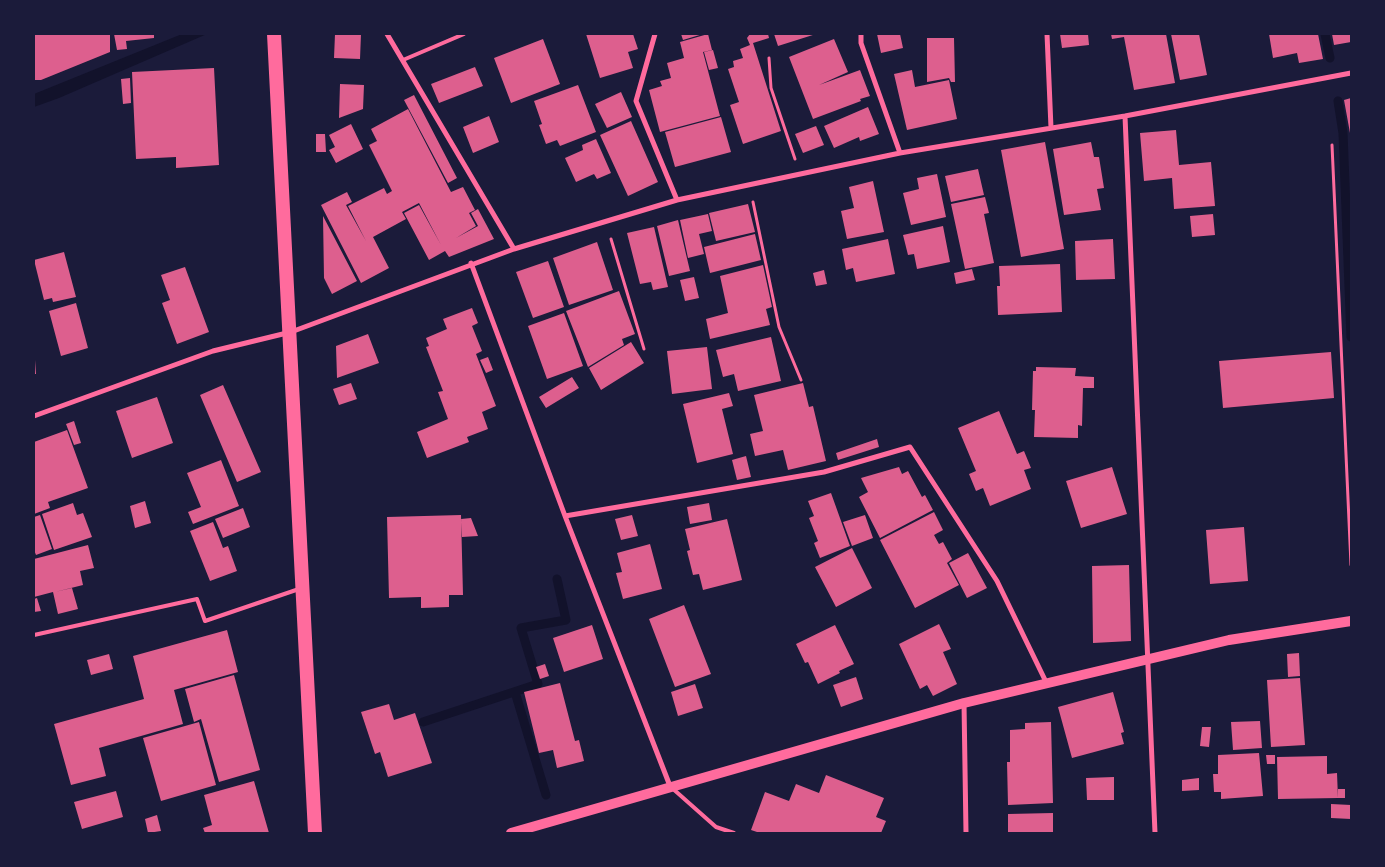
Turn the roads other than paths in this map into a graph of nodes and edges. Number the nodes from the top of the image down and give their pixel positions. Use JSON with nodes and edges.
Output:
{"nodes":[{"id":1,"x":274,"y":34,"type":"edge"},
{"id":2,"x":387,"y":34,"type":"edge"},
{"id":3,"x":464,"y":34,"type":"edge"},
{"id":4,"x":655,"y":34,"type":"edge"},
{"id":5,"x":861,"y":34,"type":"edge"},
{"id":6,"x":1047,"y":34,"type":"edge"},
{"id":7,"x":403,"y":60,"type":"junction"},
{"id":8,"x":1351,"y":73,"type":"edge"},
{"id":9,"x":1125,"y":116,"type":"junction"},
{"id":10,"x":1050,"y":128,"type":"junction"},
{"id":11,"x":900,"y":153,"type":"junction"},
{"id":12,"x":677,"y":200,"type":"junction"},
{"id":13,"x":514,"y":249,"type":"junction"},
{"id":14,"x":471,"y":264,"type":"junction"},
{"id":15,"x":290,"y":332,"type":"junction"},
{"id":16,"x":34,"y":416,"type":"edge"},
{"id":17,"x":565,"y":516,"type":"junction"},
{"id":18,"x":303,"y":588,"type":"junction"},
{"id":19,"x":1351,"y":621,"type":"edge"},
{"id":20,"x":34,"y":635,"type":"edge"},
{"id":21,"x":1149,"y":660,"type":"junction"},
{"id":22,"x":1047,"y":684,"type":"junction"},
{"id":23,"x":964,"y":703,"type":"junction"},
{"id":24,"x":670,"y":786,"type":"junction"},
{"id":25,"x":315,"y":833,"type":"edge"},
{"id":26,"x":514,"y":833,"type":"edge"},
{"id":27,"x":734,"y":833,"type":"edge"},
{"id":28,"x":966,"y":833,"type":"edge"},
{"id":29,"x":1155,"y":833,"type":"edge"}],
"edges":[{"from":1,"to":15,"type":"highway"},
{"from":2,"to":7,"type":"street"},
{"from":3,"to":7,"type":"lane"},
{"from":4,"to":12,"type":"street"},
{"from":5,"to":11,"type":"street"},
{"from":6,"to":10,"type":"street"},
{"from":7,"to":13,"type":"street"},
{"from":8,"to":9,"type":"street"},
{"from":9,"to":10,"type":"street"},
{"from":9,"to":21,"type":"street"},
{"from":10,"to":11,"type":"street"},
{"from":11,"to":12,"type":"street"},
{"from":12,"to":13,"type":"street"},
{"from":13,"to":14,"type":"street"},
{"from":14,"to":15,"type":"street"},
{"from":14,"to":17,"type":"street"},
{"from":15,"to":16,"type":"street"},
{"from":15,"to":18,"type":"highway"},
{"from":17,"to":22,"type":"street"},
{"from":17,"to":24,"type":"street"},
{"from":18,"to":20,"type":"lane"},
{"from":18,"to":25,"type":"highway"},
{"from":19,"to":21,"type":"main road"},
{"from":21,"to":22,"type":"main road"},
{"from":21,"to":29,"type":"street"},
{"from":22,"to":23,"type":"main road"},
{"from":23,"to":24,"type":"main road"},
{"from":23,"to":28,"type":"street"},
{"from":24,"to":26,"type":"main road"},
{"from":24,"to":27,"type":"lane"}]}
